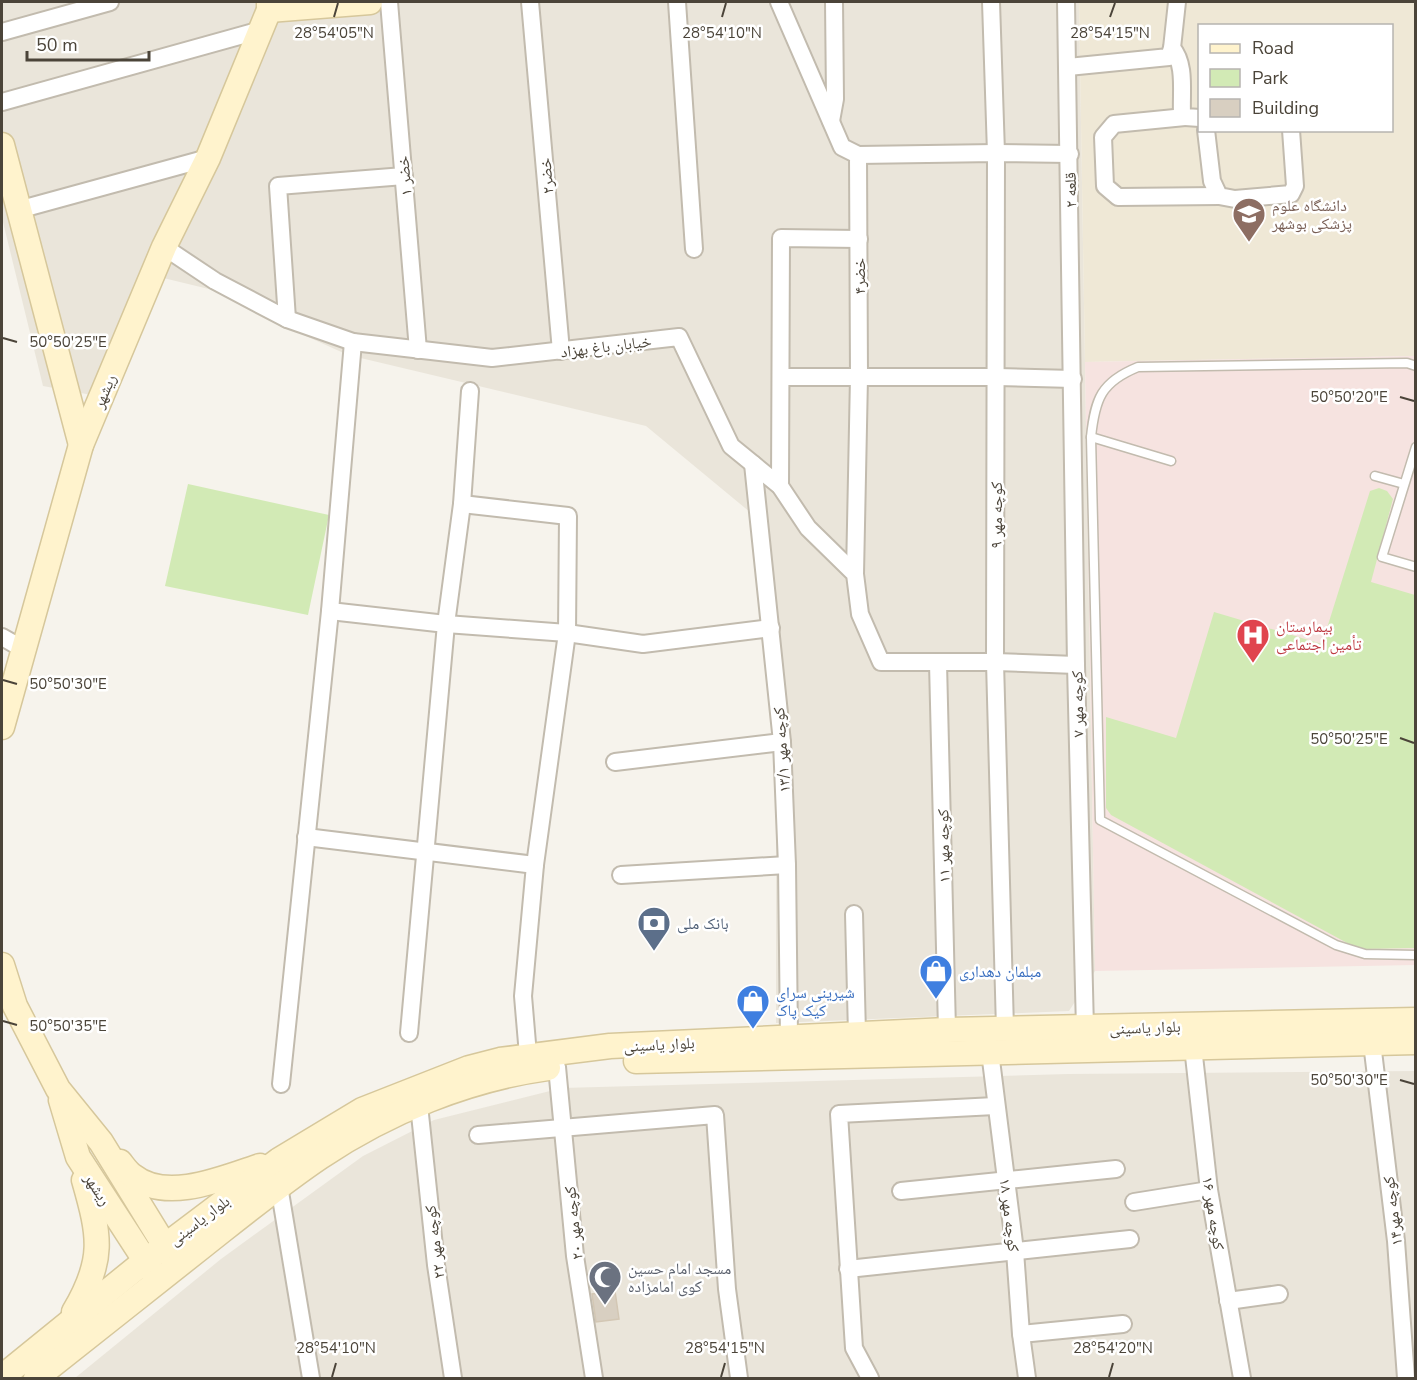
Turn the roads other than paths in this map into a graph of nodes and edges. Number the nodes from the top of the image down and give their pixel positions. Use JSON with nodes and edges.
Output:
{"nodes":[{"id":1,"x":110,"y":2,"type":"edge"},
{"id":2,"x":370,"y":2,"type":"edge"},
{"id":3,"x":389,"y":2,"type":"edge"},
{"id":4,"x":530,"y":2,"type":"edge"},
{"id":5,"x":677,"y":2,"type":"edge"},
{"id":6,"x":779,"y":2,"type":"edge"},
{"id":7,"x":834,"y":2,"type":"edge"},
{"id":8,"x":991,"y":2,"type":"edge"},
{"id":9,"x":1066,"y":2,"type":"edge"},
{"id":10,"x":1177,"y":2,"type":"edge"},
{"id":11,"x":266,"y":14,"type":"edge"},
{"id":12,"x":2,"y":32,"type":"edge"},
{"id":13,"x":1172,"y":48,"type":"junction"},
{"id":14,"x":1068,"y":67,"type":"junction"},
{"id":15,"x":2,"y":102,"type":"edge"},
{"id":16,"x":1192,"y":118,"type":"edge"},
{"id":17,"x":831,"y":121,"type":"junction"},
{"id":18,"x":1206,"y":132,"type":"edge"},
{"id":19,"x":1291,"y":132,"type":"edge"},
{"id":20,"x":2,"y":145,"type":"edge"},
{"id":21,"x":996,"y":153,"type":"junction"},
{"id":22,"x":1070,"y":154,"type":"junction"},
{"id":23,"x":858,"y":155,"type":"junction"},
{"id":24,"x":208,"y":158,"type":"junction"},
{"id":25,"x":404,"y":176,"type":"junction"},
{"id":26,"x":1219,"y":196,"type":"junction"},
{"id":27,"x":18,"y":210,"type":"junction"},
{"id":28,"x":859,"y":239,"type":"junction"},
{"id":29,"x":164,"y":247,"type":"junction"},
{"id":30,"x":694,"y":249,"type":"dead end"},
{"id":31,"x":287,"y":319,"type":"junction"},
{"id":32,"x":353,"y":342,"type":"junction"},
{"id":33,"x":418,"y":350,"type":"junction"},
{"id":34,"x":561,"y":351,"type":"junction"},
{"id":35,"x":1416,"y":366,"type":"edge"},
{"id":36,"x":781,"y":377,"type":"junction"},
{"id":37,"x":859,"y":377,"type":"junction"},
{"id":38,"x":997,"y":377,"type":"junction"},
{"id":39,"x":1073,"y":379,"type":"junction"},
{"id":40,"x":470,"y":391,"type":"dead end"},
{"id":41,"x":1091,"y":437,"type":"junction"},
{"id":42,"x":81,"y":445,"type":"junction"},
{"id":43,"x":1416,"y":447,"type":"edge"},
{"id":44,"x":1171,"y":461,"type":"dead end"},
{"id":45,"x":753,"y":464,"type":"junction"},
{"id":46,"x":1375,"y":476,"type":"dead end"},
{"id":47,"x":1404,"y":484,"type":"junction"},
{"id":48,"x":780,"y":486,"type":"junction"},
{"id":49,"x":462,"y":504,"type":"junction"},
{"id":50,"x":1416,"y":567,"type":"edge"},
{"id":51,"x":855,"y":574,"type":"junction"},
{"id":52,"x":330,"y":611,"type":"junction"},
{"id":53,"x":446,"y":624,"type":"junction"},
{"id":54,"x":771,"y":628,"type":"junction"},
{"id":55,"x":567,"y":633,"type":"junction"},
{"id":56,"x":2,"y":638,"type":"edge"},
{"id":57,"x":23,"y":649,"type":"junction"},
{"id":58,"x":995,"y":662,"type":"junction"},
{"id":59,"x":938,"y":663,"type":"junction"},
{"id":60,"x":1076,"y":665,"type":"junction"},
{"id":61,"x":8,"y":677,"type":"edge"},
{"id":62,"x":2,"y":727,"type":"edge"},
{"id":63,"x":782,"y":742,"type":"junction"},
{"id":64,"x":615,"y":762,"type":"dead end"},
{"id":65,"x":306,"y":837,"type":"junction"},
{"id":66,"x":426,"y":852,"type":"junction"},
{"id":67,"x":535,"y":865,"type":"junction"},
{"id":68,"x":787,"y":865,"type":"junction"},
{"id":69,"x":621,"y":875,"type":"dead end"},
{"id":70,"x":854,"y":914,"type":"dead end"},
{"id":71,"x":1416,"y":955,"type":"edge"},
{"id":72,"x":2,"y":965,"type":"edge"},
{"id":73,"x":1416,"y":1020,"type":"edge"},
{"id":74,"x":1005,"y":1029,"type":"junction"},
{"id":75,"x":1085,"y":1029,"type":"junction"},
{"id":76,"x":947,"y":1030,"type":"junction"},
{"id":77,"x":409,"y":1033,"type":"dead end"},
{"id":78,"x":1297,"y":1033,"type":"junction"},
{"id":79,"x":857,"y":1034,"type":"junction"},
{"id":80,"x":789,"y":1037,"type":"junction"},
{"id":81,"x":1416,"y":1042,"type":"edge"},
{"id":82,"x":1372,"y":1043,"type":"junction"},
{"id":83,"x":1193,"y":1047,"type":"junction"},
{"id":84,"x":990,"y":1052,"type":"junction"},
{"id":85,"x":528,"y":1055,"type":"junction"},
{"id":86,"x":557,"y":1067,"type":"junction"},
{"id":87,"x":281,"y":1084,"type":"dead end"},
{"id":88,"x":58,"y":1089,"type":"junction"},
{"id":89,"x":419,"y":1105,"type":"junction"},
{"id":90,"x":995,"y":1106,"type":"junction"},
{"id":91,"x":564,"y":1127,"type":"junction"},
{"id":92,"x":478,"y":1135,"type":"dead end"},
{"id":93,"x":101,"y":1142,"type":"junction"},
{"id":94,"x":78,"y":1157,"type":"junction"},
{"id":95,"x":279,"y":1160,"type":"junction"},
{"id":96,"x":1116,"y":1169,"type":"dead end"},
{"id":97,"x":1005,"y":1180,"type":"junction"},
{"id":98,"x":279,"y":1185,"type":"junction"},
{"id":99,"x":1209,"y":1190,"type":"junction"},
{"id":100,"x":901,"y":1191,"type":"dead end"},
{"id":101,"x":1134,"y":1202,"type":"dead end"},
{"id":102,"x":1130,"y":1239,"type":"dead end"},
{"id":103,"x":1015,"y":1251,"type":"junction"},
{"id":104,"x":171,"y":1256,"type":"junction"},
{"id":105,"x":848,"y":1269,"type":"junction"},
{"id":106,"x":152,"y":1271,"type":"junction"},
{"id":107,"x":1279,"y":1294,"type":"dead end"},
{"id":108,"x":1228,"y":1301,"type":"junction"},
{"id":109,"x":66,"y":1324,"type":"junction"},
{"id":110,"x":1123,"y":1324,"type":"dead end"},
{"id":111,"x":1021,"y":1334,"type":"junction"},
{"id":112,"x":34,"y":1373,"type":"edge"},
{"id":113,"x":2,"y":1377,"type":"edge"},
{"id":114,"x":311,"y":1378,"type":"edge"},
{"id":115,"x":453,"y":1378,"type":"edge"},
{"id":116,"x":594,"y":1378,"type":"edge"},
{"id":117,"x":739,"y":1378,"type":"edge"},
{"id":118,"x":870,"y":1378,"type":"edge"},
{"id":119,"x":1027,"y":1378,"type":"edge"},
{"id":120,"x":1242,"y":1378,"type":"edge"},
{"id":121,"x":1406,"y":1378,"type":"edge"}],
"edges":[{"from":1,"to":12,"type":"street"},
{"from":2,"to":11,"type":"main road"},
{"from":3,"to":25,"type":"street","name":"خضر ۱"},
{"from":4,"to":34,"type":"street","name":"خضر۲"},
{"from":5,"to":30,"type":"street"},
{"from":6,"to":17,"type":"street"},
{"from":7,"to":17,"type":"street"},
{"from":8,"to":21,"type":"street","name":"کوچه مهر ۹"},
{"from":9,"to":14,"type":"street","name":"قلعه ۲"},
{"from":10,"to":13,"type":"street"},
{"from":11,"to":15,"type":"street"},
{"from":11,"to":24,"type":"main road","name":"ریشهر"},
{"from":13,"to":14,"type":"street"},
{"from":13,"to":16,"type":"street"},
{"from":14,"to":22,"type":"street","name":"قلعه ۲"},
{"from":16,"to":26,"type":"street"},
{"from":17,"to":23,"type":"street"},
{"from":18,"to":26,"type":"street"},
{"from":19,"to":26,"type":"street"},
{"from":20,"to":27,"type":"main road"},
{"from":21,"to":22,"type":"street"},
{"from":21,"to":23,"type":"street"},
{"from":21,"to":38,"type":"street","name":"کوچه مهر ۹"},
{"from":22,"to":39,"type":"street","name":"قلعه ۲"},
{"from":23,"to":28,"type":"street","name":"خضر۴"},
{"from":24,"to":27,"type":"street"},
{"from":24,"to":29,"type":"main road","name":"ریشهر"},
{"from":25,"to":31,"type":"street"},
{"from":25,"to":33,"type":"street","name":"خضر ۱"},
{"from":27,"to":42,"type":"main road"},
{"from":28,"to":36,"type":"street"},
{"from":28,"to":37,"type":"street","name":"خضر۴"},
{"from":29,"to":31,"type":"street","name":"خیابان باغ بهزاد"},
{"from":29,"to":42,"type":"main road","name":"ریشهر"},
{"from":31,"to":32,"type":"street","name":"خیابان باغ بهزاد"},
{"from":32,"to":33,"type":"street","name":"خیابان باغ بهزاد"},
{"from":32,"to":52,"type":"street"},
{"from":33,"to":34,"type":"street","name":"خیابان باغ بهزاد"},
{"from":34,"to":45,"type":"street","name":"خیابان باغ بهزاد"},
{"from":35,"to":41,"type":"lane"},
{"from":36,"to":37,"type":"street"},
{"from":36,"to":48,"type":"street"},
{"from":37,"to":38,"type":"street"},
{"from":37,"to":51,"type":"street","name":"خضر۴"},
{"from":38,"to":39,"type":"street"},
{"from":38,"to":58,"type":"street","name":"کوچه مهر ۹"},
{"from":39,"to":60,"type":"street","name":"کوچه مهر ۷"},
{"from":40,"to":49,"type":"street"},
{"from":41,"to":44,"type":"lane"},
{"from":41,"to":71,"type":"lane"},
{"from":42,"to":57,"type":"main road","name":"ریشهر"},
{"from":43,"to":47,"type":"lane"},
{"from":45,"to":48,"type":"street","name":"خیابان باغ بهزاد"},
{"from":45,"to":54,"type":"street","name":"کوچه مهر ۱۳/۱"},
{"from":46,"to":47,"type":"lane"},
{"from":47,"to":50,"type":"lane"},
{"from":48,"to":51,"type":"street","name":"خیابان باغ بهزاد"},
{"from":49,"to":53,"type":"street"},
{"from":49,"to":55,"type":"street"},
{"from":51,"to":59,"type":"street"},
{"from":52,"to":53,"type":"street"},
{"from":52,"to":65,"type":"street"},
{"from":53,"to":55,"type":"street"},
{"from":53,"to":66,"type":"street"},
{"from":54,"to":55,"type":"street"},
{"from":54,"to":63,"type":"street","name":"کوچه مهر ۱۳/۱"},
{"from":55,"to":67,"type":"street"},
{"from":56,"to":57,"type":"street"},
{"from":57,"to":61,"type":"main road","name":"ریشهر"},
{"from":58,"to":59,"type":"street"},
{"from":58,"to":60,"type":"street"},
{"from":58,"to":74,"type":"street","name":"کوچه مهر ۹"},
{"from":59,"to":76,"type":"street","name":"کوچه مهر ۱۱"},
{"from":60,"to":75,"type":"street","name":"کوچه مهر ۷"},
{"from":61,"to":62,"type":"main road","name":"ریشهر"},
{"from":63,"to":64,"type":"street"},
{"from":63,"to":68,"type":"street","name":"کوچه مهر ۱۳/۱"},
{"from":65,"to":66,"type":"street"},
{"from":65,"to":87,"type":"street"},
{"from":66,"to":67,"type":"street"},
{"from":66,"to":77,"type":"street"},
{"from":67,"to":85,"type":"street"},
{"from":68,"to":69,"type":"street"},
{"from":68,"to":80,"type":"street","name":"کوچه مهر ۱۳/۱"},
{"from":70,"to":79,"type":"street"},
{"from":72,"to":88,"type":"main road","name":"ریشهر"},
{"from":73,"to":78,"type":"main road","name":"بلوار یاسینی"},
{"from":74,"to":75,"type":"main road","name":"بلوار یاسینی"},
{"from":74,"to":76,"type":"main road","name":"بلوار یاسینی"},
{"from":75,"to":78,"type":"main road","name":"بلوار یاسینی"},
{"from":76,"to":79,"type":"main road","name":"بلوار یاسینی"},
{"from":78,"to":82,"type":"main road","name":"بلوار یاسینی"},
{"from":78,"to":83,"type":"main road","name":"بلوار یاسینی"},
{"from":79,"to":80,"type":"main road","name":"بلوار یاسینی"},
{"from":80,"to":85,"type":"main road","name":"بلوار یاسینی"},
{"from":81,"to":82,"type":"main road","name":"بلوار یاسینی"},
{"from":82,"to":121,"type":"street","name":"کوچه مهر۱۴"},
{"from":83,"to":84,"type":"main road","name":"بلوار یاسینی"},
{"from":83,"to":99,"type":"street","name":"کوچه مهر ۱۶"},
{"from":84,"to":86,"type":"main road","name":"بلوار یاسینی"},
{"from":84,"to":90,"type":"street","name":"کوچه مهر ۱۸"},
{"from":85,"to":95,"type":"main road","name":"بلوار یاسینی"},
{"from":86,"to":89,"type":"main road","name":"بلوار یاسینی"},
{"from":86,"to":91,"type":"street","name":"کوچه مهر ۲۰"},
{"from":88,"to":93,"type":"main road","name":"ریشهر"},
{"from":88,"to":94,"type":"main road","name":"ریشهر"},
{"from":89,"to":98,"type":"main road","name":"بلوار یاسینی"},
{"from":89,"to":115,"type":"street","name":"کوچه مهر ۲۲"},
{"from":90,"to":97,"type":"street","name":"کوچه مهر ۱۸"},
{"from":90,"to":105,"type":"street"},
{"from":91,"to":92,"type":"street"},
{"from":91,"to":116,"type":"street","name":"کوچه مهر ۲۰"},
{"from":91,"to":117,"type":"street"},
{"from":93,"to":95,"type":"main road"},
{"from":93,"to":104,"type":"main road","name":"ریشهر"},
{"from":94,"to":106,"type":"main road","name":"ریشهر"},
{"from":94,"to":109,"type":"main road"},
{"from":95,"to":104,"type":"main road","name":"بلوار یاسینی"},
{"from":96,"to":97,"type":"street"},
{"from":97,"to":100,"type":"street"},
{"from":97,"to":103,"type":"street","name":"کوچه مهر ۱۸"},
{"from":98,"to":104,"type":"main road","name":"بلوار یاسینی"},
{"from":98,"to":114,"type":"street"},
{"from":99,"to":101,"type":"street"},
{"from":99,"to":108,"type":"street","name":"کوچه مهر ۱۶"},
{"from":102,"to":103,"type":"street"},
{"from":103,"to":105,"type":"street"},
{"from":103,"to":111,"type":"street","name":"کوچه مهر ۱۸"},
{"from":104,"to":106,"type":"main road","name":"بلوار یاسینی"},
{"from":105,"to":118,"type":"street"},
{"from":106,"to":109,"type":"main road","name":"بلوار یاسینی"},
{"from":106,"to":112,"type":"main road","name":"بلوار یاسینی"},
{"from":107,"to":108,"type":"street"},
{"from":108,"to":120,"type":"street","name":"کوچه مهر ۱۶"},
{"from":109,"to":112,"type":"main road","name":"بلوار یاسینی"},
{"from":110,"to":111,"type":"street"},
{"from":111,"to":119,"type":"street","name":"کوچه مهر ۱۸"},
{"from":112,"to":113,"type":"main road","name":"بلوار یاسینی"}]}
